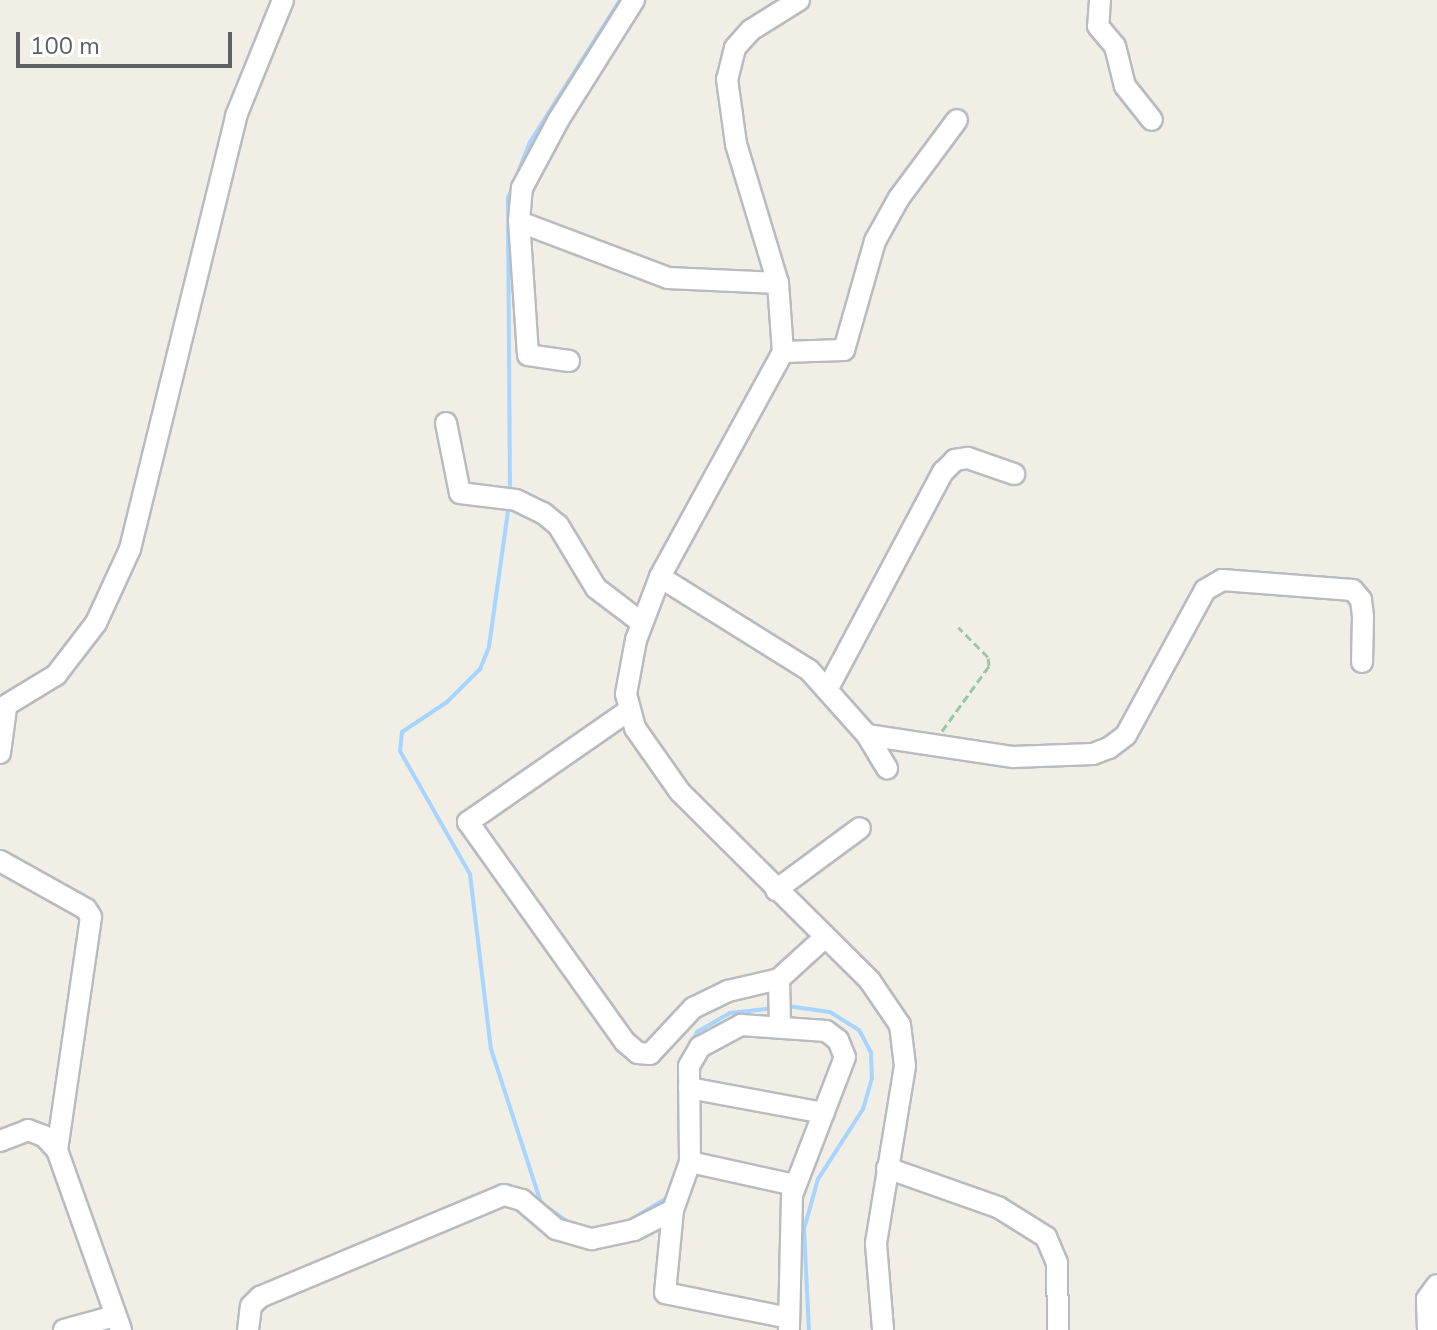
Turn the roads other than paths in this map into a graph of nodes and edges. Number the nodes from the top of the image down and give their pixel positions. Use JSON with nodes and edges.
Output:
{"nodes":[{"id":1,"x":283,"y":0,"type":"edge"},
{"id":2,"x":634,"y":0,"type":"edge"},
{"id":3,"x":1100,"y":0,"type":"edge"},
{"id":4,"x":795,"y":1,"type":"edge"},
{"id":5,"x":957,"y":120,"type":"dead end"},
{"id":6,"x":1152,"y":120,"type":"dead end"},
{"id":7,"x":520,"y":222,"type":"junction"},
{"id":8,"x":778,"y":283,"type":"junction"},
{"id":9,"x":783,"y":352,"type":"junction"},
{"id":10,"x":569,"y":361,"type":"dead end"},
{"id":11,"x":446,"y":423,"type":"dead end"},
{"id":12,"x":1014,"y":474,"type":"dead end"},
{"id":13,"x":660,"y":577,"type":"junction"},
{"id":14,"x":642,"y":623,"type":"junction"},
{"id":15,"x":1362,"y":662,"type":"dead end"},
{"id":16,"x":828,"y":688,"type":"junction"},
{"id":17,"x":3,"y":708,"type":"edge"},
{"id":18,"x":628,"y":711,"type":"junction"},
{"id":19,"x":867,"y":735,"type":"junction"},
{"id":20,"x":0,"y":753,"type":"edge"},
{"id":21,"x":887,"y":768,"type":"dead end"},
{"id":22,"x":860,"y":828,"type":"dead end"},
{"id":23,"x":0,"y":861,"type":"edge"},
{"id":24,"x":776,"y":890,"type":"junction"},
{"id":25,"x":824,"y":938,"type":"junction"},
{"id":26,"x":780,"y":982,"type":"junction"},
{"id":27,"x":780,"y":1026,"type":"junction"},
{"id":28,"x":689,"y":1088,"type":"junction"},
{"id":29,"x":824,"y":1113,"type":"junction"},
{"id":30,"x":0,"y":1141,"type":"edge"},
{"id":31,"x":57,"y":1150,"type":"junction"},
{"id":32,"x":690,"y":1162,"type":"junction"},
{"id":33,"x":887,"y":1168,"type":"junction"},
{"id":34,"x":795,"y":1185,"type":"junction"},
{"id":35,"x":673,"y":1210,"type":"junction"},
{"id":36,"x":1437,"y":1285,"type":"edge"},
{"id":37,"x":118,"y":1323,"type":"edge"},
{"id":38,"x":789,"y":1324,"type":"edge"},
{"id":39,"x":64,"y":1330,"type":"edge"},
{"id":40,"x":248,"y":1330,"type":"edge"},
{"id":41,"x":883,"y":1330,"type":"edge"},
{"id":42,"x":1058,"y":1330,"type":"edge"},
{"id":43,"x":1428,"y":1330,"type":"edge"}],
"edges":[{"from":1,"to":17,"type":"street"},
{"from":2,"to":7,"type":"street"},
{"from":3,"to":6,"type":"street"},
{"from":4,"to":8,"type":"street"},
{"from":5,"to":9,"type":"street"},
{"from":7,"to":8,"type":"street"},
{"from":7,"to":10,"type":"street"},
{"from":8,"to":9,"type":"street"},
{"from":9,"to":13,"type":"street"},
{"from":11,"to":14,"type":"street"},
{"from":12,"to":16,"type":"street"},
{"from":13,"to":14,"type":"street"},
{"from":13,"to":16,"type":"street"},
{"from":14,"to":18,"type":"street"},
{"from":15,"to":19,"type":"street"},
{"from":16,"to":19,"type":"street"},
{"from":17,"to":20,"type":"street"},
{"from":18,"to":24,"type":"street"},
{"from":18,"to":26,"type":"street"},
{"from":19,"to":21,"type":"street"},
{"from":22,"to":24,"type":"street"},
{"from":23,"to":31,"type":"street"},
{"from":24,"to":25,"type":"street"},
{"from":25,"to":26,"type":"street"},
{"from":25,"to":33,"type":"street"},
{"from":26,"to":27,"type":"street"},
{"from":27,"to":28,"type":"street"},
{"from":27,"to":29,"type":"street"},
{"from":28,"to":29,"type":"street"},
{"from":28,"to":32,"type":"street"},
{"from":29,"to":34,"type":"street"},
{"from":30,"to":31,"type":"street"},
{"from":31,"to":37,"type":"street"},
{"from":32,"to":34,"type":"street"},
{"from":32,"to":35,"type":"street"},
{"from":33,"to":41,"type":"street"},
{"from":33,"to":42,"type":"street"},
{"from":34,"to":38,"type":"street"},
{"from":35,"to":38,"type":"street"},
{"from":35,"to":40,"type":"street"},
{"from":36,"to":43,"type":"street"},
{"from":37,"to":39,"type":"street"}]}
